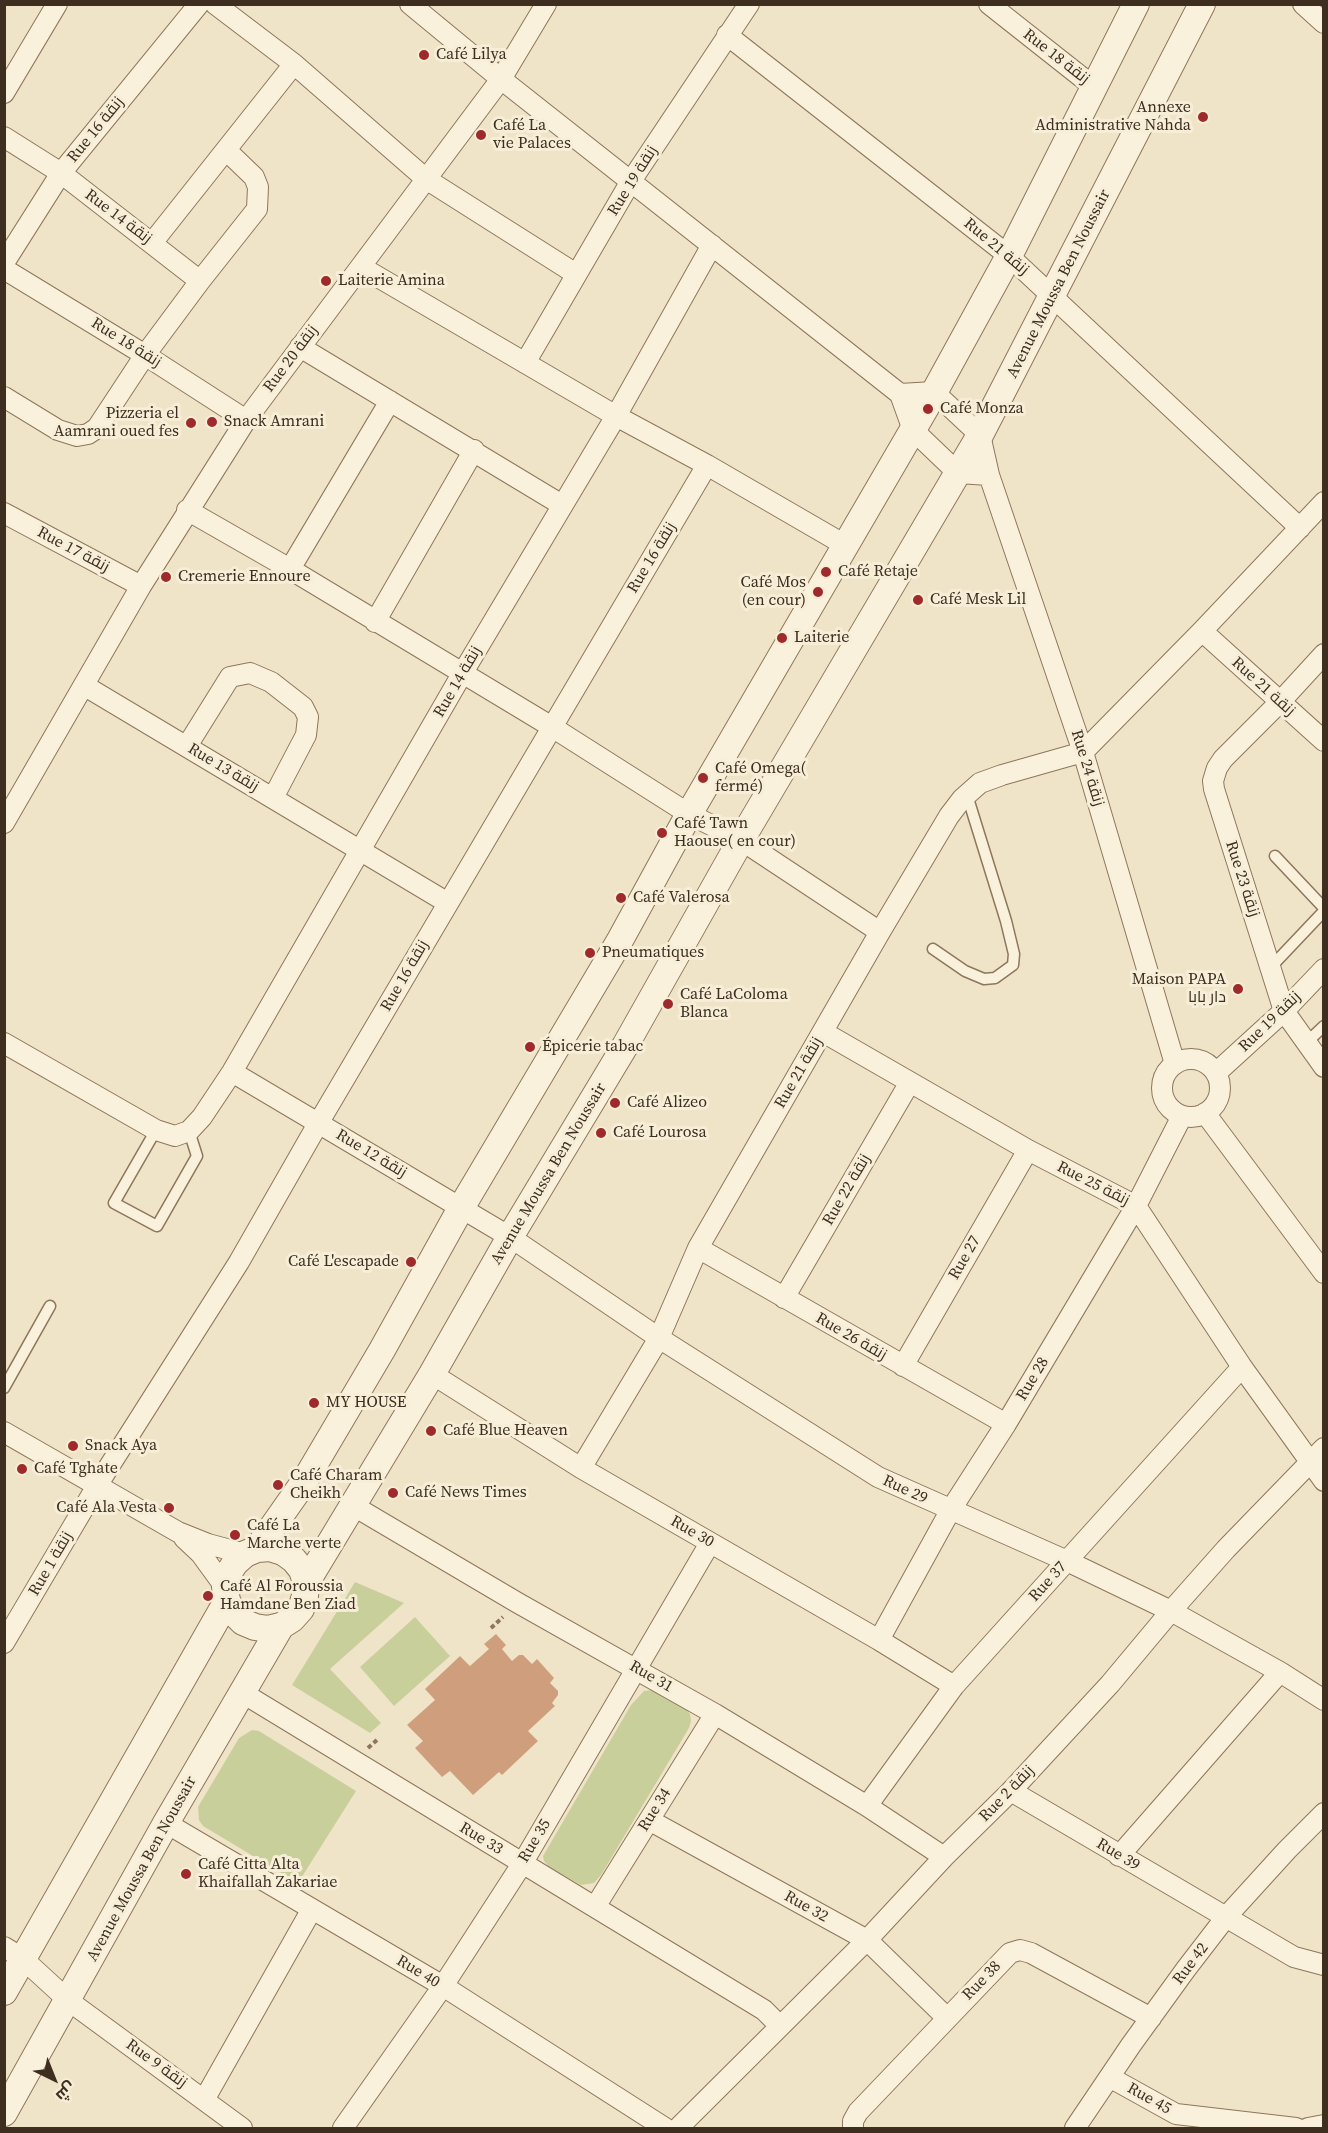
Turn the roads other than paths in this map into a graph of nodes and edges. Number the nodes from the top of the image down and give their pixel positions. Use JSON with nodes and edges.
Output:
{"nodes":[{"id":1,"x":57,"y":4,"type":"edge"},
{"id":2,"x":199,"y":4,"type":"edge"},
{"id":3,"x":215,"y":4,"type":"edge"},
{"id":4,"x":410,"y":4,"type":"edge"},
{"id":5,"x":546,"y":4,"type":"edge"},
{"id":6,"x":749,"y":4,"type":"edge"},
{"id":7,"x":989,"y":4,"type":"edge"},
{"id":8,"x":1136,"y":4,"type":"edge"},
{"id":9,"x":1202,"y":4,"type":"edge"},
{"id":10,"x":1303,"y":4,"type":"edge"},
{"id":11,"x":1323,"y":23,"type":"edge"},
{"id":12,"x":728,"y":35,"type":"junction"},
{"id":13,"x":294,"y":64,"type":"junction"},
{"id":14,"x":501,"y":79,"type":"junction"},
{"id":15,"x":1094,"y":87,"type":"junction"},
{"id":16,"x":4,"y":93,"type":"edge"},
{"id":17,"x":4,"y":137,"type":"edge"},
{"id":18,"x":226,"y":150,"type":"junction"},
{"id":19,"x":61,"y":173,"type":"junction"},
{"id":20,"x":426,"y":179,"type":"junction"},
{"id":21,"x":631,"y":181,"type":"junction"},
{"id":22,"x":152,"y":243,"type":"junction"},
{"id":23,"x":712,"y":245,"type":"junction"},
{"id":24,"x":1009,"y":256,"type":"junction"},
{"id":25,"x":4,"y":263,"type":"edge"},
{"id":26,"x":361,"y":267,"type":"junction"},
{"id":27,"x":4,"y":269,"type":"edge"},
{"id":28,"x":576,"y":274,"type":"junction"},
{"id":29,"x":200,"y":281,"type":"junction"},
{"id":30,"x":1053,"y":297,"type":"junction"},
{"id":31,"x":300,"y":347,"type":"junction"},
{"id":32,"x":145,"y":355,"type":"junction"},
{"id":33,"x":525,"y":363,"type":"junction"},
{"id":34,"x":934,"y":392,"type":"junction"},
{"id":35,"x":900,"y":394,"type":"junction"},
{"id":36,"x":4,"y":397,"type":"edge"},
{"id":37,"x":390,"y":401,"type":"junction"},
{"id":38,"x":616,"y":416,"type":"junction"},
{"id":39,"x":246,"y":420,"type":"junction"},
{"id":40,"x":913,"y":429,"type":"junction"},
{"id":41,"x":980,"y":435,"type":"junction"},
{"id":42,"x":474,"y":450,"type":"junction"},
{"id":43,"x":707,"y":465,"type":"junction"},
{"id":44,"x":958,"y":473,"type":"junction"},
{"id":45,"x":989,"y":475,"type":"junction"},
{"id":46,"x":1323,"y":502,"type":"edge"},
{"id":47,"x":562,"y":505,"type":"junction"},
{"id":48,"x":187,"y":510,"type":"junction"},
{"id":49,"x":4,"y":513,"type":"edge"},
{"id":50,"x":1300,"y":528,"type":"junction"},
{"id":51,"x":845,"y":545,"type":"junction"},
{"id":52,"x":290,"y":569,"type":"junction"},
{"id":53,"x":141,"y":586,"type":"junction"},
{"id":54,"x":375,"y":622,"type":"junction"},
{"id":55,"x":1202,"y":632,"type":"junction"},
{"id":56,"x":1323,"y":654,"type":"edge"},
{"id":57,"x":462,"y":674,"type":"junction"},
{"id":58,"x":85,"y":686,"type":"junction"},
{"id":59,"x":1280,"y":702,"type":"junction"},
{"id":60,"x":552,"y":727,"type":"junction"},
{"id":61,"x":1323,"y":741,"type":"edge"},
{"id":62,"x":187,"y":746,"type":"junction"},
{"id":63,"x":1083,"y":752,"type":"junction"},
{"id":64,"x":967,"y":795,"type":"junction"},
{"id":65,"x":273,"y":798,"type":"junction"},
{"id":66,"x":689,"y":814,"type":"junction"},
{"id":67,"x":4,"y":823,"type":"edge"},
{"id":68,"x":741,"y":840,"type":"junction"},
{"id":69,"x":361,"y":850,"type":"junction"},
{"id":70,"x":1275,"y":856,"type":"dead end"},
{"id":71,"x":448,"y":903,"type":"junction"},
{"id":72,"x":1323,"y":909,"type":"edge"},
{"id":73,"x":880,"y":932,"type":"junction"},
{"id":74,"x":933,"y":949,"type":"dead end"},
{"id":75,"x":1270,"y":968,"type":"junction"},
{"id":76,"x":1323,"y":969,"type":"edge"},
{"id":77,"x":1284,"y":1011,"type":"junction"},
{"id":78,"x":1323,"y":1026,"type":"edge"},
{"id":79,"x":823,"y":1032,"type":"junction"},
{"id":80,"x":4,"y":1043,"type":"edge"},
{"id":81,"x":1306,"y":1043,"type":"junction"},
{"id":82,"x":1175,"y":1064,"type":"junction"},
{"id":83,"x":1323,"y":1067,"type":"edge"},
{"id":84,"x":231,"y":1071,"type":"junction"},
{"id":85,"x":1216,"y":1073,"type":"junction"},
{"id":86,"x":910,"y":1082,"type":"junction"},
{"id":87,"x":1205,"y":1113,"type":"junction"},
{"id":88,"x":1182,"y":1116,"type":"junction"},
{"id":89,"x":319,"y":1122,"type":"junction"},
{"id":90,"x":196,"y":1124,"type":"junction"},
{"id":91,"x":156,"y":1130,"type":"junction"},
{"id":92,"x":1028,"y":1150,"type":"junction"},
{"id":93,"x":1136,"y":1206,"type":"junction"},
{"id":94,"x":461,"y":1208,"type":"junction"},
{"id":95,"x":510,"y":1237,"type":"junction"},
{"id":96,"x":698,"y":1248,"type":"junction"},
{"id":97,"x":1323,"y":1273,"type":"edge"},
{"id":98,"x":784,"y":1298,"type":"junction"},
{"id":99,"x":50,"y":1306,"type":"dead end"},
{"id":100,"x":659,"y":1338,"type":"junction"},
{"id":101,"x":903,"y":1366,"type":"junction"},
{"id":102,"x":1242,"y":1367,"type":"junction"},
{"id":103,"x":432,"y":1374,"type":"junction"},
{"id":104,"x":4,"y":1388,"type":"edge"},
{"id":105,"x":1006,"y":1424,"type":"junction"},
{"id":106,"x":7,"y":1439,"type":"edge"},
{"id":107,"x":1317,"y":1455,"type":"edge"},
{"id":108,"x":582,"y":1468,"type":"junction"},
{"id":109,"x":1323,"y":1481,"type":"edge"},
{"id":110,"x":98,"y":1484,"type":"junction"},
{"id":111,"x":352,"y":1505,"type":"junction"},
{"id":112,"x":950,"y":1511,"type":"junction"},
{"id":113,"x":178,"y":1532,"type":"junction"},
{"id":114,"x":710,"y":1543,"type":"junction"},
{"id":115,"x":251,"y":1552,"type":"junction"},
{"id":116,"x":1067,"y":1561,"type":"junction"},
{"id":117,"x":306,"y":1583,"type":"junction"},
{"id":118,"x":226,"y":1594,"type":"junction"},
{"id":119,"x":1171,"y":1611,"type":"junction"},
{"id":120,"x":281,"y":1626,"type":"junction"},
{"id":121,"x":879,"y":1640,"type":"junction"},
{"id":122,"x":4,"y":1643,"type":"edge"},
{"id":123,"x":636,"y":1669,"type":"junction"},
{"id":124,"x":1281,"y":1672,"type":"junction"},
{"id":125,"x":954,"y":1686,"type":"junction"},
{"id":126,"x":241,"y":1692,"type":"junction"},
{"id":127,"x":1323,"y":1700,"type":"edge"},
{"id":128,"x":715,"y":1714,"type":"junction"},
{"id":129,"x":1011,"y":1791,"type":"junction"},
{"id":130,"x":867,"y":1806,"type":"junction"},
{"id":131,"x":1323,"y":1813,"type":"edge"},
{"id":132,"x":649,"y":1820,"type":"junction"},
{"id":133,"x":166,"y":1823,"type":"junction"},
{"id":134,"x":1119,"y":1856,"type":"junction"},
{"id":135,"x":944,"y":1857,"type":"junction"},
{"id":136,"x":522,"y":1864,"type":"junction"},
{"id":137,"x":595,"y":1907,"type":"junction"},
{"id":138,"x":312,"y":1909,"type":"junction"},
{"id":139,"x":1226,"y":1917,"type":"junction"},
{"id":140,"x":867,"y":1940,"type":"junction"},
{"id":141,"x":13,"y":1953,"type":"edge"},
{"id":142,"x":1323,"y":1965,"type":"edge"},
{"id":143,"x":443,"y":1986,"type":"junction"},
{"id":144,"x":4,"y":1992,"type":"edge"},
{"id":145,"x":69,"y":2001,"type":"junction"},
{"id":146,"x":947,"y":2018,"type":"junction"},
{"id":147,"x":1151,"y":2018,"type":"junction"},
{"id":148,"x":780,"y":2025,"type":"junction"},
{"id":149,"x":1111,"y":2078,"type":"junction"},
{"id":150,"x":204,"y":2100,"type":"junction"},
{"id":151,"x":4,"y":2113,"type":"edge"},
{"id":152,"x":1323,"y":2125,"type":"edge"},
{"id":153,"x":242,"y":2128,"type":"edge"},
{"id":154,"x":343,"y":2128,"type":"edge"},
{"id":155,"x":665,"y":2128,"type":"edge"},
{"id":156,"x":678,"y":2128,"type":"edge"},
{"id":157,"x":853,"y":2128,"type":"edge"},
{"id":158,"x":1075,"y":2128,"type":"edge"},
{"id":159,"x":1296,"y":2128,"type":"edge"},
{"id":160,"x":1308,"y":2128,"type":"edge"}],
"edges":[{"from":1,"to":16,"type":"street"},
{"from":2,"to":19,"type":"street","name":"Rue 16 زنقة"},
{"from":3,"to":13,"type":"street"},
{"from":4,"to":14,"type":"street"},
{"from":5,"to":14,"type":"street","name":"Rue 20 زنقة"},
{"from":6,"to":12,"type":"street","name":"Rue 19 زنقة"},
{"from":7,"to":15,"type":"street","name":"Rue 18 زنقة"},
{"from":8,"to":15,"type":"street"},
{"from":9,"to":30,"type":"street","name":"Avenue Moussa Ben Noussair"},
{"from":10,"to":11,"type":"street"},
{"from":12,"to":21,"type":"street","name":"Rue 19 زنقة"},
{"from":12,"to":24,"type":"street","name":"Rue 21 زنقة"},
{"from":13,"to":18,"type":"street"},
{"from":13,"to":20,"type":"street"},
{"from":14,"to":20,"type":"street","name":"Rue 20 زنقة"},
{"from":14,"to":21,"type":"street"},
{"from":15,"to":24,"type":"street"},
{"from":17,"to":19,"type":"street","name":"Rue 14 زنقة"},
{"from":18,"to":22,"type":"street"},
{"from":18,"to":29,"type":"street"},
{"from":19,"to":22,"type":"street","name":"Rue 14 زنقة"},
{"from":19,"to":25,"type":"street","name":"Rue 16 زنقة"},
{"from":20,"to":26,"type":"street","name":"Rue 20 زنقة"},
{"from":20,"to":28,"type":"street"},
{"from":21,"to":23,"type":"street"},
{"from":21,"to":28,"type":"street","name":"Rue 19 زنقة"},
{"from":22,"to":29,"type":"street","name":"Rue 14 زنقة"},
{"from":23,"to":35,"type":"street"},
{"from":23,"to":38,"type":"street","name":"Rue 14 زنقة"},
{"from":24,"to":30,"type":"street","name":"Rue 21 زنقة"},
{"from":24,"to":34,"type":"street"},
{"from":26,"to":31,"type":"street","name":"Rue 20 زنقة"},
{"from":26,"to":33,"type":"street"},
{"from":27,"to":32,"type":"street","name":"Rue 18 زنقة"},
{"from":28,"to":33,"type":"street","name":"Rue 19 زنقة"},
{"from":29,"to":32,"type":"street"},
{"from":30,"to":41,"type":"street","name":"Avenue Moussa Ben Noussair"},
{"from":30,"to":50,"type":"street","name":"Rue 21 زنقة"},
{"from":31,"to":37,"type":"street"},
{"from":31,"to":39,"type":"street","name":"Rue 20 زنقة"},
{"from":32,"to":36,"type":"street"},
{"from":32,"to":39,"type":"street","name":"Rue 18 زنقة"},
{"from":33,"to":38,"type":"street"},
{"from":34,"to":35,"type":"street"},
{"from":34,"to":40,"type":"street"},
{"from":34,"to":41,"type":"street"},
{"from":35,"to":40,"type":"street"},
{"from":37,"to":42,"type":"street"},
{"from":37,"to":52,"type":"street"},
{"from":38,"to":43,"type":"street"},
{"from":38,"to":47,"type":"street","name":"Rue 14 زنقة"},
{"from":39,"to":48,"type":"street","name":"Rue 20 زنقة"},
{"from":40,"to":44,"type":"street"},
{"from":40,"to":51,"type":"street"},
{"from":41,"to":44,"type":"street","name":"Avenue Moussa Ben Noussair"},
{"from":41,"to":45,"type":"street","name":"Rue 24 زنقة"},
{"from":42,"to":47,"type":"street"},
{"from":42,"to":54,"type":"street"},
{"from":43,"to":51,"type":"street"},
{"from":43,"to":60,"type":"street","name":"Rue 16 زنقة"},
{"from":44,"to":45,"type":"street"},
{"from":44,"to":68,"type":"street","name":"Avenue Moussa Ben Noussair"},
{"from":45,"to":63,"type":"street","name":"Rue 24 زنقة"},
{"from":46,"to":50,"type":"street"},
{"from":47,"to":57,"type":"street","name":"Rue 14 زنقة"},
{"from":48,"to":52,"type":"street"},
{"from":48,"to":53,"type":"street","name":"Rue 20 زنقة"},
{"from":49,"to":53,"type":"street","name":"Rue 17 زنقة"},
{"from":50,"to":55,"type":"street"},
{"from":51,"to":66,"type":"street"},
{"from":52,"to":54,"type":"street"},
{"from":53,"to":58,"type":"street","name":"Rue 20 زنقة"},
{"from":54,"to":57,"type":"street"},
{"from":55,"to":59,"type":"street","name":"Rue 21 زنقة"},
{"from":55,"to":63,"type":"street"},
{"from":56,"to":59,"type":"street"},
{"from":57,"to":60,"type":"street"},
{"from":57,"to":69,"type":"street","name":"Rue 14 زنقة"},
{"from":58,"to":62,"type":"street","name":"Rue 13 زنقة"},
{"from":58,"to":67,"type":"street","name":"Rue 20 زنقة"},
{"from":59,"to":61,"type":"street","name":"Rue 21 زنقة"},
{"from":59,"to":75,"type":"street","name":"Rue 23 زنقة"},
{"from":60,"to":66,"type":"street"},
{"from":60,"to":71,"type":"street","name":"Rue 16 زنقة"},
{"from":62,"to":65,"type":"street","name":"Rue 13 زنقة"},
{"from":62,"to":65,"type":"street"},
{"from":63,"to":64,"type":"street","name":"Rue 21 زنقة"},
{"from":63,"to":82,"type":"street","name":"Rue 24 زنقة"},
{"from":64,"to":73,"type":"street","name":"Rue 21 زنقة"},
{"from":64,"to":74,"type":"lane"},
{"from":65,"to":69,"type":"street","name":"Rue 13 زنقة"},
{"from":66,"to":68,"type":"street"},
{"from":66,"to":94,"type":"street"},
{"from":68,"to":73,"type":"street"},
{"from":68,"to":95,"type":"street","name":"Avenue Moussa Ben Noussair"},
{"from":69,"to":71,"type":"street","name":"Rue 13 زنقة"},
{"from":69,"to":84,"type":"street","name":"Rue 14 زنقة"},
{"from":70,"to":72,"type":"lane"},
{"from":71,"to":89,"type":"street","name":"Rue 16 زنقة"},
{"from":72,"to":75,"type":"lane"},
{"from":73,"to":79,"type":"street","name":"Rue 21 زنقة"},
{"from":75,"to":77,"type":"street","name":"Rue 23 زنقة"},
{"from":76,"to":77,"type":"street","name":"Rue 19 زنقة"},
{"from":77,"to":81,"type":"street","name":"Rue 23 زنقة"},
{"from":77,"to":85,"type":"street","name":"Rue 19 زنقة"},
{"from":78,"to":81,"type":"lane"},
{"from":79,"to":86,"type":"street","name":"Rue 25 زنقة"},
{"from":79,"to":96,"type":"street","name":"Rue 21 زنقة"},
{"from":80,"to":91,"type":"street"},
{"from":81,"to":83,"type":"street","name":"Rue 23 زنقة"},
{"from":82,"to":85,"type":"street"},
{"from":82,"to":88,"type":"street"},
{"from":84,"to":89,"type":"street","name":"Rue 12 زنقة"},
{"from":84,"to":90,"type":"street","name":"Rue 14 زنقة"},
{"from":85,"to":87,"type":"street"},
{"from":86,"to":92,"type":"street","name":"Rue 25 زنقة"},
{"from":86,"to":98,"type":"street","name":"Rue 22 زنقة"},
{"from":87,"to":88,"type":"street"},
{"from":87,"to":97,"type":"street"},
{"from":88,"to":93,"type":"street","name":"Rue 28"},
{"from":89,"to":94,"type":"street","name":"Rue 12 زنقة"},
{"from":89,"to":110,"type":"street","name":"Rue 16 زنقة"},
{"from":90,"to":91,"type":"street"},
{"from":90,"to":91,"type":"lane"},
{"from":92,"to":93,"type":"street","name":"Rue 25 زنقة"},
{"from":92,"to":101,"type":"street","name":"Rue 27"},
{"from":93,"to":102,"type":"street","name":"Rue 25 زنقة"},
{"from":93,"to":105,"type":"street","name":"Rue 28"},
{"from":94,"to":95,"type":"street","name":"Rue 12 زنقة"},
{"from":94,"to":115,"type":"street"},
{"from":95,"to":100,"type":"street","name":"Rue 29"},
{"from":95,"to":103,"type":"street","name":"Avenue Moussa Ben Noussair"},
{"from":96,"to":98,"type":"street","name":"Rue 26 زنقة"},
{"from":96,"to":100,"type":"street","name":"Rue 21 زنقة"},
{"from":98,"to":101,"type":"street","name":"Rue 26 زنقة"},
{"from":99,"to":104,"type":"lane"},
{"from":100,"to":108,"type":"street","name":"Rue 21 زنقة"},
{"from":100,"to":112,"type":"street","name":"Rue 29"},
{"from":101,"to":105,"type":"street","name":"Rue 26 زنقة"},
{"from":102,"to":107,"type":"street","name":"Rue 25 زنقة"},
{"from":102,"to":116,"type":"street","name":"Rue 37"},
{"from":103,"to":108,"type":"street","name":"Rue 30"},
{"from":103,"to":111,"type":"street","name":"Avenue Moussa Ben Noussair"},
{"from":105,"to":112,"type":"street","name":"Rue 28"},
{"from":106,"to":110,"type":"street"},
{"from":107,"to":109,"type":"street","name":"Rue 25 زنقة"},
{"from":107,"to":119,"type":"street","name":"Rue 2 زنقة"},
{"from":108,"to":114,"type":"street","name":"Rue 30"},
{"from":110,"to":113,"type":"street"},
{"from":110,"to":122,"type":"street","name":"Rue 1 زنقة"},
{"from":111,"to":117,"type":"street","name":"Avenue Moussa Ben Noussair"},
{"from":111,"to":123,"type":"street","name":"Rue 31"},
{"from":112,"to":116,"type":"street","name":"Rue 29"},
{"from":112,"to":121,"type":"street","name":"Rue 28"},
{"from":113,"to":115,"type":"street"},
{"from":113,"to":118,"type":"street"},
{"from":114,"to":121,"type":"street","name":"Rue 30"},
{"from":114,"to":123,"type":"street","name":"Rue 35"},
{"from":115,"to":117,"type":"street"},
{"from":115,"to":118,"type":"street"},
{"from":116,"to":119,"type":"street","name":"Rue 29"},
{"from":116,"to":125,"type":"street","name":"Rue 37"},
{"from":117,"to":120,"type":"street"},
{"from":118,"to":120,"type":"street"},
{"from":118,"to":141,"type":"street"},
{"from":119,"to":124,"type":"street","name":"Rue 29"},
{"from":119,"to":129,"type":"street","name":"Rue 2 زنقة"},
{"from":120,"to":126,"type":"street","name":"Avenue Moussa Ben Noussair"},
{"from":121,"to":125,"type":"street","name":"Rue 30"},
{"from":123,"to":128,"type":"street","name":"Rue 31"},
{"from":123,"to":136,"type":"street","name":"Rue 35"},
{"from":124,"to":127,"type":"street","name":"Rue 29"},
{"from":124,"to":134,"type":"street"},
{"from":125,"to":130,"type":"street","name":"Rue 37"},
{"from":126,"to":133,"type":"street","name":"Avenue Moussa Ben Noussair"},
{"from":126,"to":136,"type":"street","name":"Rue 33"},
{"from":128,"to":130,"type":"street","name":"Rue 31"},
{"from":128,"to":132,"type":"street","name":"Rue 34"},
{"from":129,"to":134,"type":"street","name":"Rue 39"},
{"from":129,"to":135,"type":"street","name":"Rue 2 زنقة"},
{"from":130,"to":135,"type":"street","name":"Rue 31"},
{"from":131,"to":139,"type":"street","name":"Rue 42"},
{"from":132,"to":137,"type":"street","name":"Rue 34"},
{"from":132,"to":140,"type":"street","name":"Rue 32"},
{"from":133,"to":138,"type":"street","name":"Rue 40"},
{"from":133,"to":145,"type":"street","name":"Avenue Moussa Ben Noussair"},
{"from":134,"to":139,"type":"street","name":"Rue 39"},
{"from":135,"to":140,"type":"street","name":"Rue 2 زنقة"},
{"from":136,"to":137,"type":"street","name":"Rue 33"},
{"from":136,"to":143,"type":"street","name":"Rue 35"},
{"from":137,"to":148,"type":"street","name":"Rue 33"},
{"from":138,"to":143,"type":"street","name":"Rue 40"},
{"from":138,"to":150,"type":"street"},
{"from":139,"to":142,"type":"street","name":"Rue 39"},
{"from":139,"to":147,"type":"street","name":"Rue 42"},
{"from":140,"to":146,"type":"street","name":"Rue 32"},
{"from":140,"to":148,"type":"street","name":"Rue 2 زنقة"},
{"from":141,"to":144,"type":"street"},
{"from":141,"to":145,"type":"street","name":"Rue 9 زنقة"},
{"from":143,"to":154,"type":"street","name":"Rue 35"},
{"from":143,"to":155,"type":"street","name":"Rue 40"},
{"from":145,"to":150,"type":"street","name":"Rue 9 زنقة"},
{"from":145,"to":151,"type":"street","name":"Avenue Moussa Ben Noussair"},
{"from":146,"to":147,"type":"street","name":"Rue 38"},
{"from":146,"to":157,"type":"street","name":"Rue 38"},
{"from":147,"to":149,"type":"street","name":"Rue 42"},
{"from":148,"to":156,"type":"street","name":"Rue 2 زنقة"},
{"from":149,"to":158,"type":"street","name":"Rue 42"},
{"from":149,"to":159,"type":"street","name":"Rue 45"},
{"from":150,"to":153,"type":"street","name":"Rue 9 زنقة"},
{"from":152,"to":160,"type":"street"}]}
